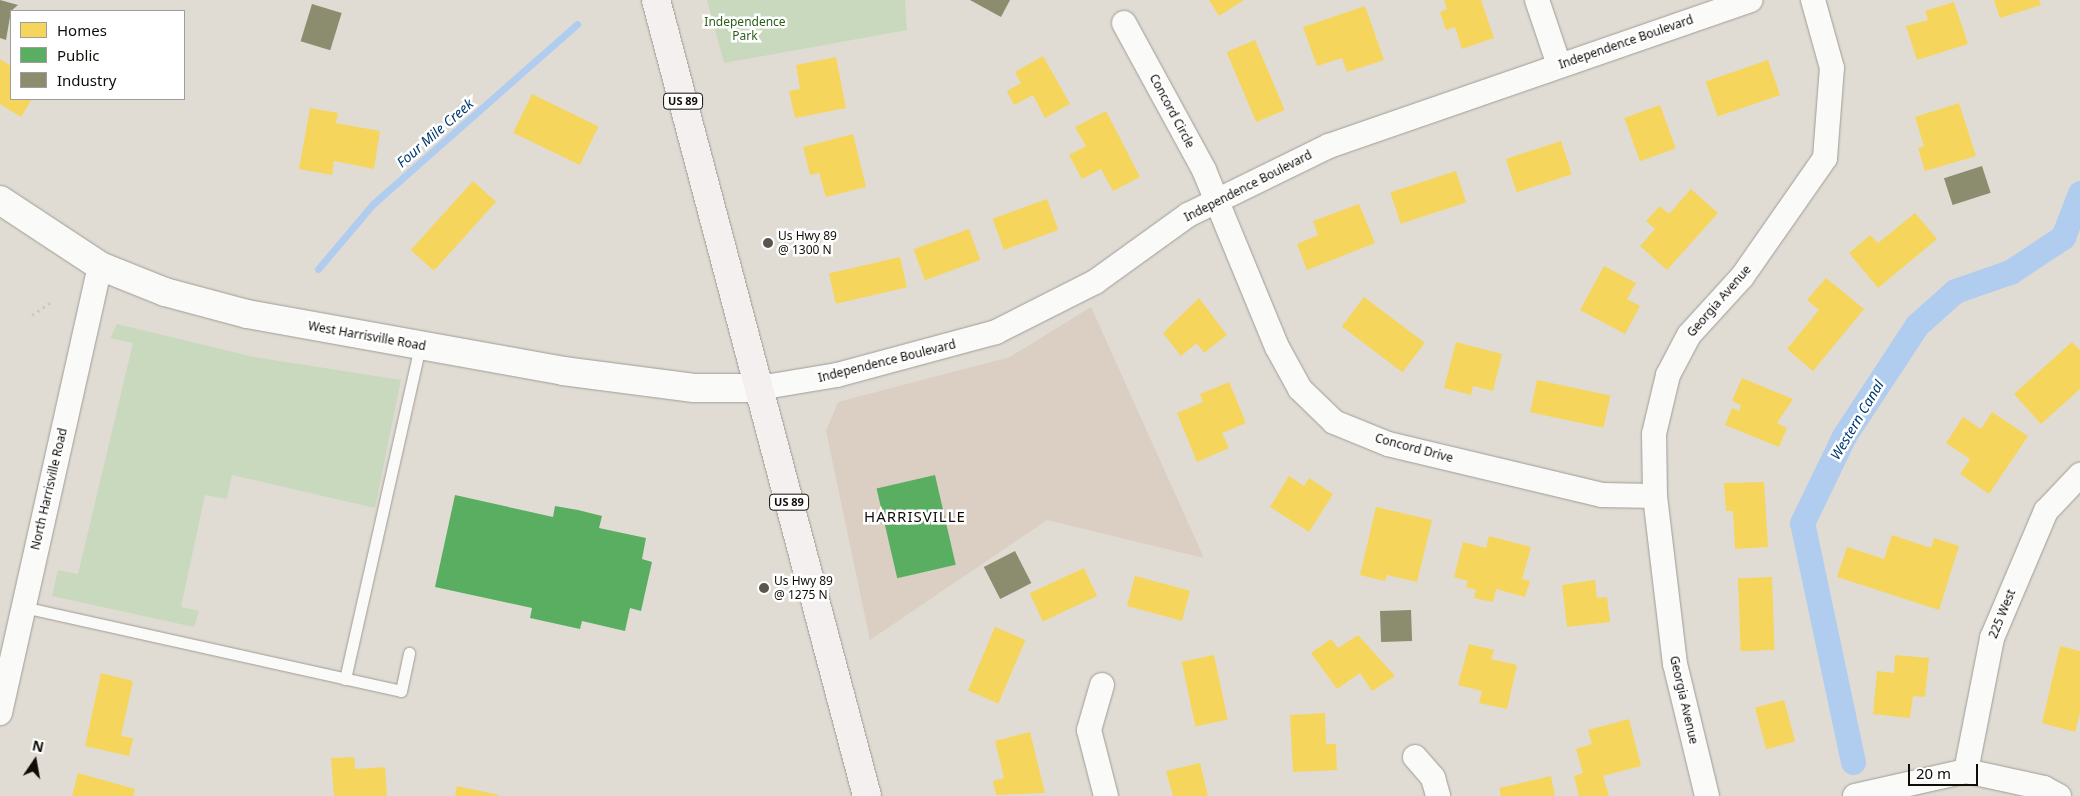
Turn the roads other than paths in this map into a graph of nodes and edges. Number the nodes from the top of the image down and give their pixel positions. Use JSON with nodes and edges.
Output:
{"nodes":[{"id":1,"x":656,"y":0,"type":"edge"},
{"id":2,"x":1537,"y":0,"type":"edge"},
{"id":3,"x":1750,"y":0,"type":"edge"},
{"id":4,"x":1813,"y":0,"type":"edge"},
{"id":5,"x":1124,"y":23,"type":"dead end"},
{"id":6,"x":1559,"y":65,"type":"junction"},
{"id":7,"x":0,"y":200,"type":"edge"},
{"id":8,"x":1218,"y":200,"type":"junction"},
{"id":9,"x":100,"y":266,"type":"junction"},
{"id":10,"x":420,"y":346,"type":"junction"},
{"id":11,"x":759,"y":388,"type":"junction"},
{"id":12,"x":2080,"y":475,"type":"edge"},
{"id":13,"x":1655,"y":496,"type":"junction"},
{"id":14,"x":23,"y":607,"type":"junction"},
{"id":15,"x":409,"y":654,"type":"dead end"},
{"id":16,"x":345,"y":679,"type":"junction"},
{"id":17,"x":1102,"y":686,"type":"dead end"},
{"id":18,"x":0,"y":713,"type":"edge"},
{"id":19,"x":1415,"y":756,"type":"dead end"},
{"id":20,"x":1966,"y":771,"type":"junction"},
{"id":21,"x":866,"y":796,"type":"edge"},
{"id":22,"x":1106,"y":796,"type":"edge"},
{"id":23,"x":1438,"y":796,"type":"edge"},
{"id":24,"x":1707,"y":796,"type":"edge"},
{"id":25,"x":1855,"y":796,"type":"edge"},
{"id":26,"x":2060,"y":796,"type":"edge"}],
"edges":[{"from":1,"to":11,"type":"main road","number":"US 89"},
{"from":2,"to":6,"type":"street"},
{"from":3,"to":6,"type":"street","name":"Independence Boulevard"},
{"from":4,"to":13,"type":"street","name":"Georgia Avenue"},
{"from":5,"to":8,"type":"street","name":"Concord Circle"},
{"from":6,"to":8,"type":"street","name":"Independence Boulevard"},
{"from":7,"to":9,"type":"main road","name":"West Harrisville Road"},
{"from":8,"to":11,"type":"street","name":"Independence Boulevard"},
{"from":8,"to":13,"type":"street","name":"Concord Drive"},
{"from":9,"to":10,"type":"main road","name":"West Harrisville Road"},
{"from":9,"to":14,"type":"street","name":"North Harrisville Road"},
{"from":10,"to":11,"type":"main road","name":"West Harrisville Road"},
{"from":10,"to":16,"type":"lane"},
{"from":11,"to":21,"type":"main road","number":"US 89"},
{"from":12,"to":20,"type":"street","name":"225 West"},
{"from":13,"to":24,"type":"street","name":"Georgia Avenue"},
{"from":14,"to":16,"type":"lane"},
{"from":14,"to":18,"type":"street","name":"North Harrisville Road"},
{"from":15,"to":16,"type":"lane"},
{"from":17,"to":22,"type":"street"},
{"from":19,"to":23,"type":"street"},
{"from":20,"to":25,"type":"street"},
{"from":20,"to":26,"type":"street"}]}
